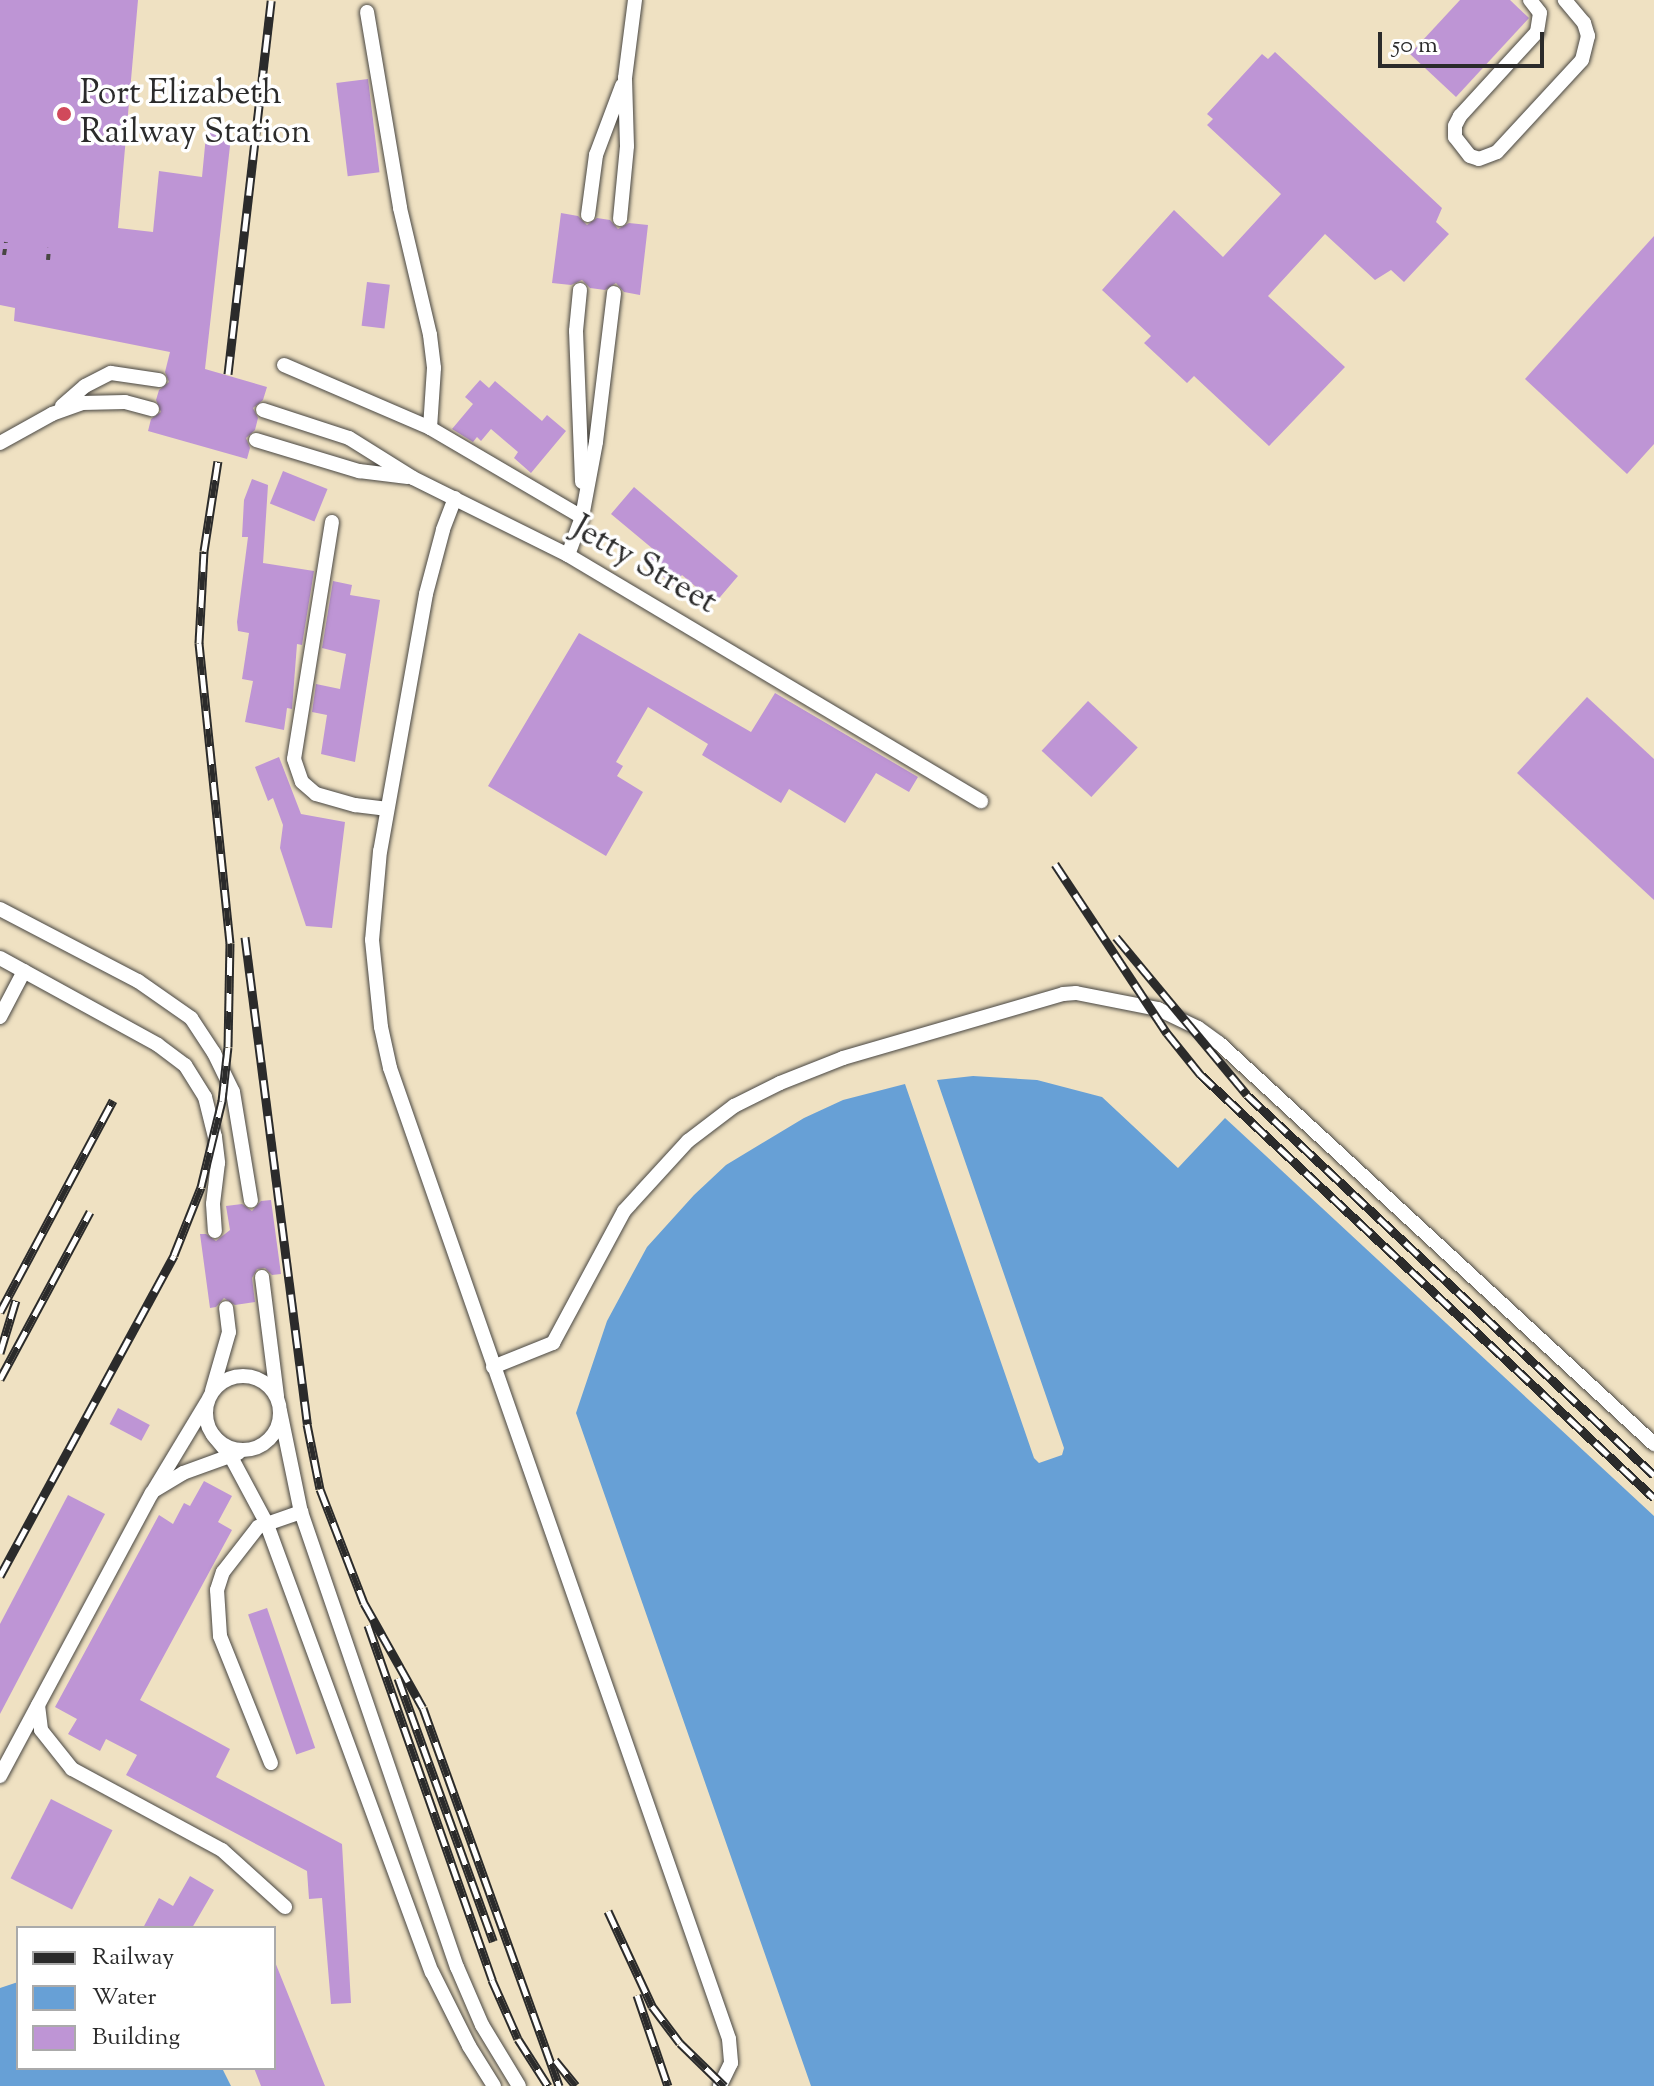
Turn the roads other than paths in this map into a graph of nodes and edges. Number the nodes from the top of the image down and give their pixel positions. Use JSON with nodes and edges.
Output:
{"nodes":[{"id":1,"x":635,"y":0,"type":"edge"},
{"id":2,"x":1530,"y":0,"type":"edge"},
{"id":3,"x":1565,"y":0,"type":"edge"},
{"id":4,"x":367,"y":12,"type":"dead end"},
{"id":5,"x":625,"y":78,"type":"junction"},
{"id":6,"x":588,"y":215,"type":"dead end"},
{"id":7,"x":620,"y":219,"type":"dead end"},
{"id":8,"x":580,"y":290,"type":"dead end"},
{"id":9,"x":614,"y":293,"type":"dead end"},
{"id":10,"x":284,"y":365,"type":"dead end"},
{"id":11,"x":159,"y":380,"type":"dead end"},
{"id":12,"x":152,"y":409,"type":"dead end"},
{"id":13,"x":263,"y":410,"type":"dead end"},
{"id":14,"x":52,"y":414,"type":"junction"},
{"id":15,"x":430,"y":428,"type":"junction"},
{"id":16,"x":256,"y":440,"type":"dead end"},
{"id":17,"x":0,"y":443,"type":"edge"},
{"id":18,"x":413,"y":478,"type":"junction"},
{"id":19,"x":455,"y":498,"type":"junction"},
{"id":20,"x":584,"y":498,"type":"junction"},
{"id":21,"x":582,"y":517,"type":"junction"},
{"id":22,"x":332,"y":522,"type":"dead end"},
{"id":23,"x":568,"y":555,"type":"junction"},
{"id":24,"x":981,"y":801,"type":"dead end"},
{"id":25,"x":386,"y":809,"type":"junction"},
{"id":26,"x":0,"y":909,"type":"edge"},
{"id":27,"x":0,"y":958,"type":"edge"},
{"id":28,"x":24,"y":971,"type":"junction"},
{"id":29,"x":0,"y":1017,"type":"edge"},
{"id":30,"x":251,"y":1201,"type":"dead end"},
{"id":31,"x":215,"y":1231,"type":"dead end"},
{"id":32,"x":262,"y":1277,"type":"dead end"},
{"id":33,"x":226,"y":1308,"type":"dead end"},
{"id":34,"x":493,"y":1367,"type":"junction"},
{"id":35,"x":210,"y":1397,"type":"junction"},
{"id":36,"x":279,"y":1405,"type":"junction"},
{"id":37,"x":213,"y":1435,"type":"junction"},
{"id":38,"x":1654,"y":1444,"type":"edge"},
{"id":39,"x":255,"y":1448,"type":"junction"},
{"id":40,"x":230,"y":1455,"type":"junction"},
{"id":41,"x":152,"y":1493,"type":"junction"},
{"id":42,"x":301,"y":1512,"type":"junction"},
{"id":43,"x":266,"y":1522,"type":"junction"},
{"id":44,"x":39,"y":1701,"type":"junction"},
{"id":45,"x":271,"y":1763,"type":"dead end"},
{"id":46,"x":0,"y":1776,"type":"edge"},
{"id":47,"x":285,"y":1907,"type":"dead end"},
{"id":48,"x":494,"y":2086,"type":"edge"},
{"id":49,"x":519,"y":2086,"type":"edge"},
{"id":50,"x":720,"y":2086,"type":"edge"}],
"edges":[{"from":1,"to":5,"type":"lane"},
{"from":2,"to":3,"type":"lane"},
{"from":4,"to":15,"type":"lane"},
{"from":5,"to":6,"type":"lane"},
{"from":5,"to":7,"type":"lane"},
{"from":8,"to":20,"type":"lane"},
{"from":9,"to":20,"type":"lane"},
{"from":10,"to":15,"type":"lane"},
{"from":11,"to":14,"type":"lane"},
{"from":12,"to":14,"type":"lane"},
{"from":13,"to":18,"type":"lane","name":"Jetty Street"},
{"from":14,"to":17,"type":"lane"},
{"from":15,"to":21,"type":"lane"},
{"from":16,"to":18,"type":"lane"},
{"from":18,"to":19,"type":"lane","name":"Jetty Street"},
{"from":19,"to":23,"type":"lane","name":"Jetty Street"},
{"from":19,"to":25,"type":"lane"},
{"from":20,"to":21,"type":"lane"},
{"from":21,"to":23,"type":"lane"},
{"from":22,"to":25,"type":"lane"},
{"from":23,"to":24,"type":"lane","name":"Jetty Street"},
{"from":25,"to":34,"type":"lane"},
{"from":26,"to":30,"type":"lane"},
{"from":27,"to":28,"type":"lane"},
{"from":28,"to":29,"type":"lane"},
{"from":28,"to":31,"type":"lane"},
{"from":32,"to":36,"type":"lane"},
{"from":33,"to":35,"type":"lane"},
{"from":34,"to":38,"type":"lane"},
{"from":34,"to":50,"type":"lane"},
{"from":35,"to":36,"type":"lane"},
{"from":35,"to":37,"type":"lane"},
{"from":35,"to":41,"type":"lane"},
{"from":36,"to":39,"type":"lane"},
{"from":36,"to":42,"type":"lane"},
{"from":37,"to":39,"type":"lane"},
{"from":37,"to":40,"type":"lane"},
{"from":39,"to":40,"type":"lane"},
{"from":40,"to":41,"type":"lane"},
{"from":40,"to":43,"type":"lane"},
{"from":41,"to":44,"type":"lane"},
{"from":42,"to":43,"type":"lane"},
{"from":42,"to":49,"type":"lane"},
{"from":43,"to":45,"type":"lane"},
{"from":43,"to":48,"type":"lane"},
{"from":44,"to":46,"type":"lane"},
{"from":44,"to":47,"type":"lane"}]}
